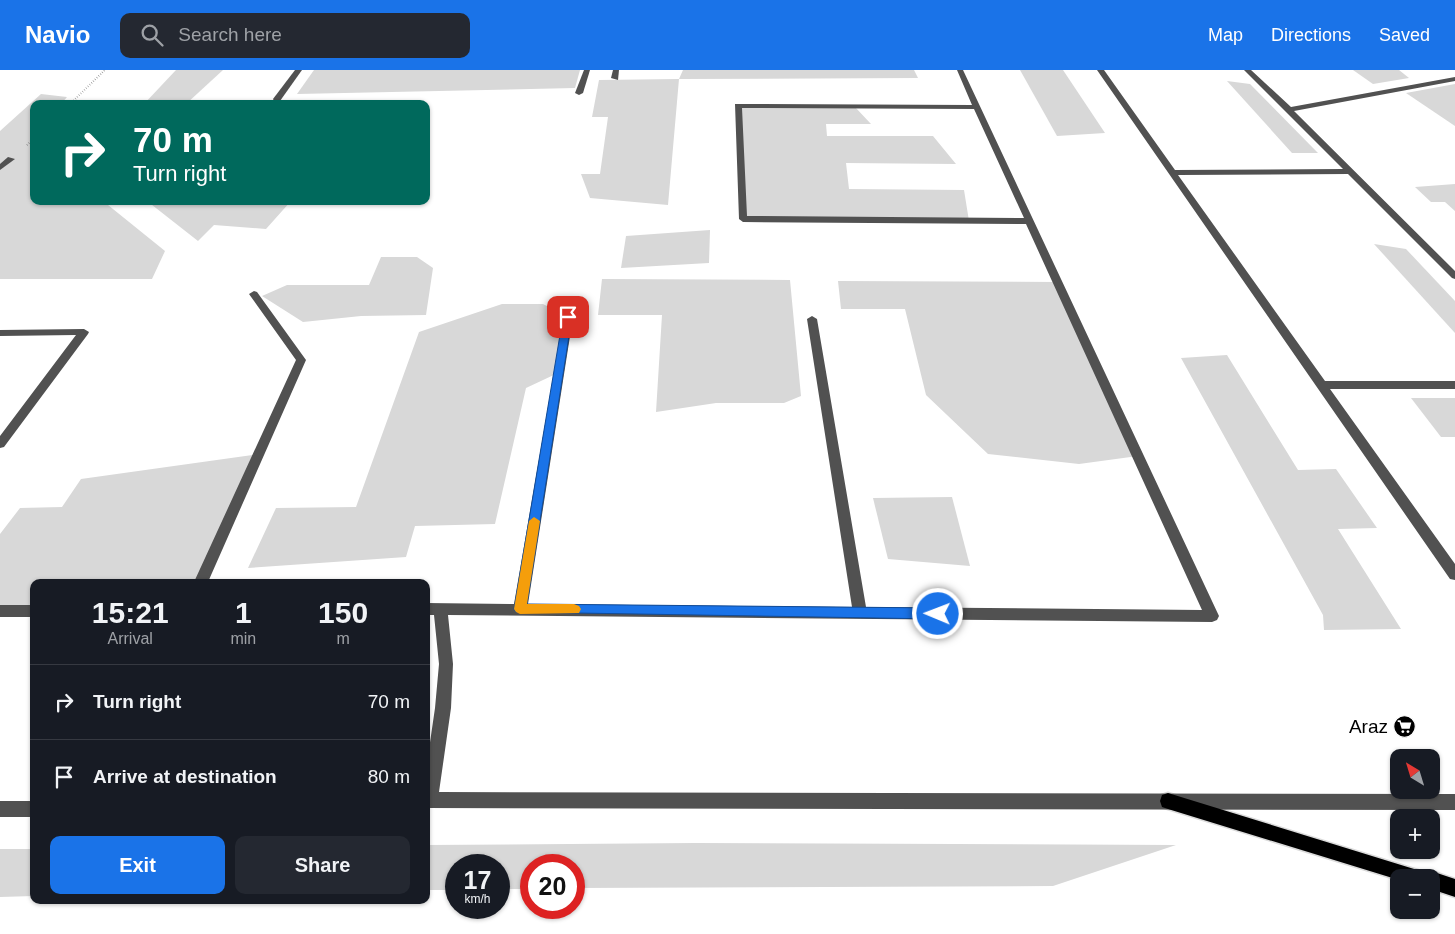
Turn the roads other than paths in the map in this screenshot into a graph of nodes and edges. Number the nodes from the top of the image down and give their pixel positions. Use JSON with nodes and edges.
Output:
{"nodes":[{"id":1,"x":299,"y":70,"type":"edge"},
{"id":2,"x":587,"y":70,"type":"edge"},
{"id":3,"x":960,"y":70,"type":"edge"},
{"id":4,"x":1100,"y":70,"type":"edge"},
{"id":5,"x":1247,"y":70,"type":"edge"},
{"id":6,"x":1455,"y":79,"type":"edge"},
{"id":7,"x":579,"y":93,"type":"dead end"},
{"id":8,"x":277,"y":99,"type":"dead end"},
{"id":9,"x":977,"y":107,"type":"junction"},
{"id":10,"x":1289,"y":110,"type":"junction"},
{"id":11,"x":11,"y":159,"type":"dead end"},
{"id":12,"x":0,"y":168,"type":"edge"},
{"id":13,"x":1350,"y":170,"type":"junction"},
{"id":14,"x":1172,"y":173,"type":"junction"},
{"id":15,"x":1030,"y":221,"type":"junction"},
{"id":16,"x":1455,"y":276,"type":"edge"},
{"id":17,"x":254,"y":294,"type":"dead end"},
{"id":18,"x":568,"y":317,"type":"dead end"},
{"id":19,"x":812,"y":319,"type":"dead end"},
{"id":20,"x":0,"y":333,"type":"edge"},
{"id":21,"x":1322,"y":385,"type":"junction"},
{"id":22,"x":1455,"y":385,"type":"edge"},
{"id":23,"x":0,"y":444,"type":"edge"},
{"id":24,"x":1455,"y":575,"type":"edge"},
{"id":25,"x":202,"y":579,"type":"edge"},
{"id":26,"x":433,"y":609,"type":"edge"},
{"id":27,"x":520,"y":609,"type":"junction"},
{"id":28,"x":0,"y":611,"type":"edge"},
{"id":29,"x":30,"y":611,"type":"edge"},
{"id":30,"x":860,"y":613,"type":"junction"},
{"id":31,"x":430,"y":788,"type":"edge"},
{"id":32,"x":430,"y":800,"type":"edge"},
{"id":33,"x":1168,"y":801,"type":"junction"},
{"id":34,"x":1455,"y":802,"type":"edge"},
{"id":35,"x":0,"y":809,"type":"edge"},
{"id":36,"x":30,"y":809,"type":"edge"},
{"id":37,"x":1391,"y":869,"type":"edge"},
{"id":38,"x":1440,"y":883,"type":"edge"},
{"id":39,"x":1455,"y":888,"type":"edge"}],
"edges":[{"from":1,"to":8,"type":"street"},
{"from":2,"to":7,"type":"street"},
{"from":3,"to":9,"type":"street"},
{"from":4,"to":14,"type":"street"},
{"from":5,"to":10,"type":"street"},
{"from":6,"to":10,"type":"street"},
{"from":9,"to":15,"type":"street"},
{"from":9,"to":15,"type":"street"},
{"from":10,"to":13,"type":"street"},
{"from":11,"to":12,"type":"street"},
{"from":13,"to":14,"type":"street"},
{"from":13,"to":16,"type":"street"},
{"from":14,"to":21,"type":"street"},
{"from":15,"to":30,"type":"street"},
{"from":17,"to":25,"type":"street"},
{"from":18,"to":27,"type":"street"},
{"from":19,"to":30,"type":"street"},
{"from":20,"to":23,"type":"street"},
{"from":21,"to":22,"type":"street"},
{"from":21,"to":24,"type":"street"},
{"from":26,"to":27,"type":"street"},
{"from":26,"to":31,"type":"street"},
{"from":27,"to":30,"type":"street"},
{"from":28,"to":29,"type":"street"},
{"from":32,"to":33,"type":"street"},
{"from":33,"to":34,"type":"street"},
{"from":33,"to":37,"type":"main road"},
{"from":35,"to":36,"type":"street"},
{"from":38,"to":39,"type":"main road"}]}
